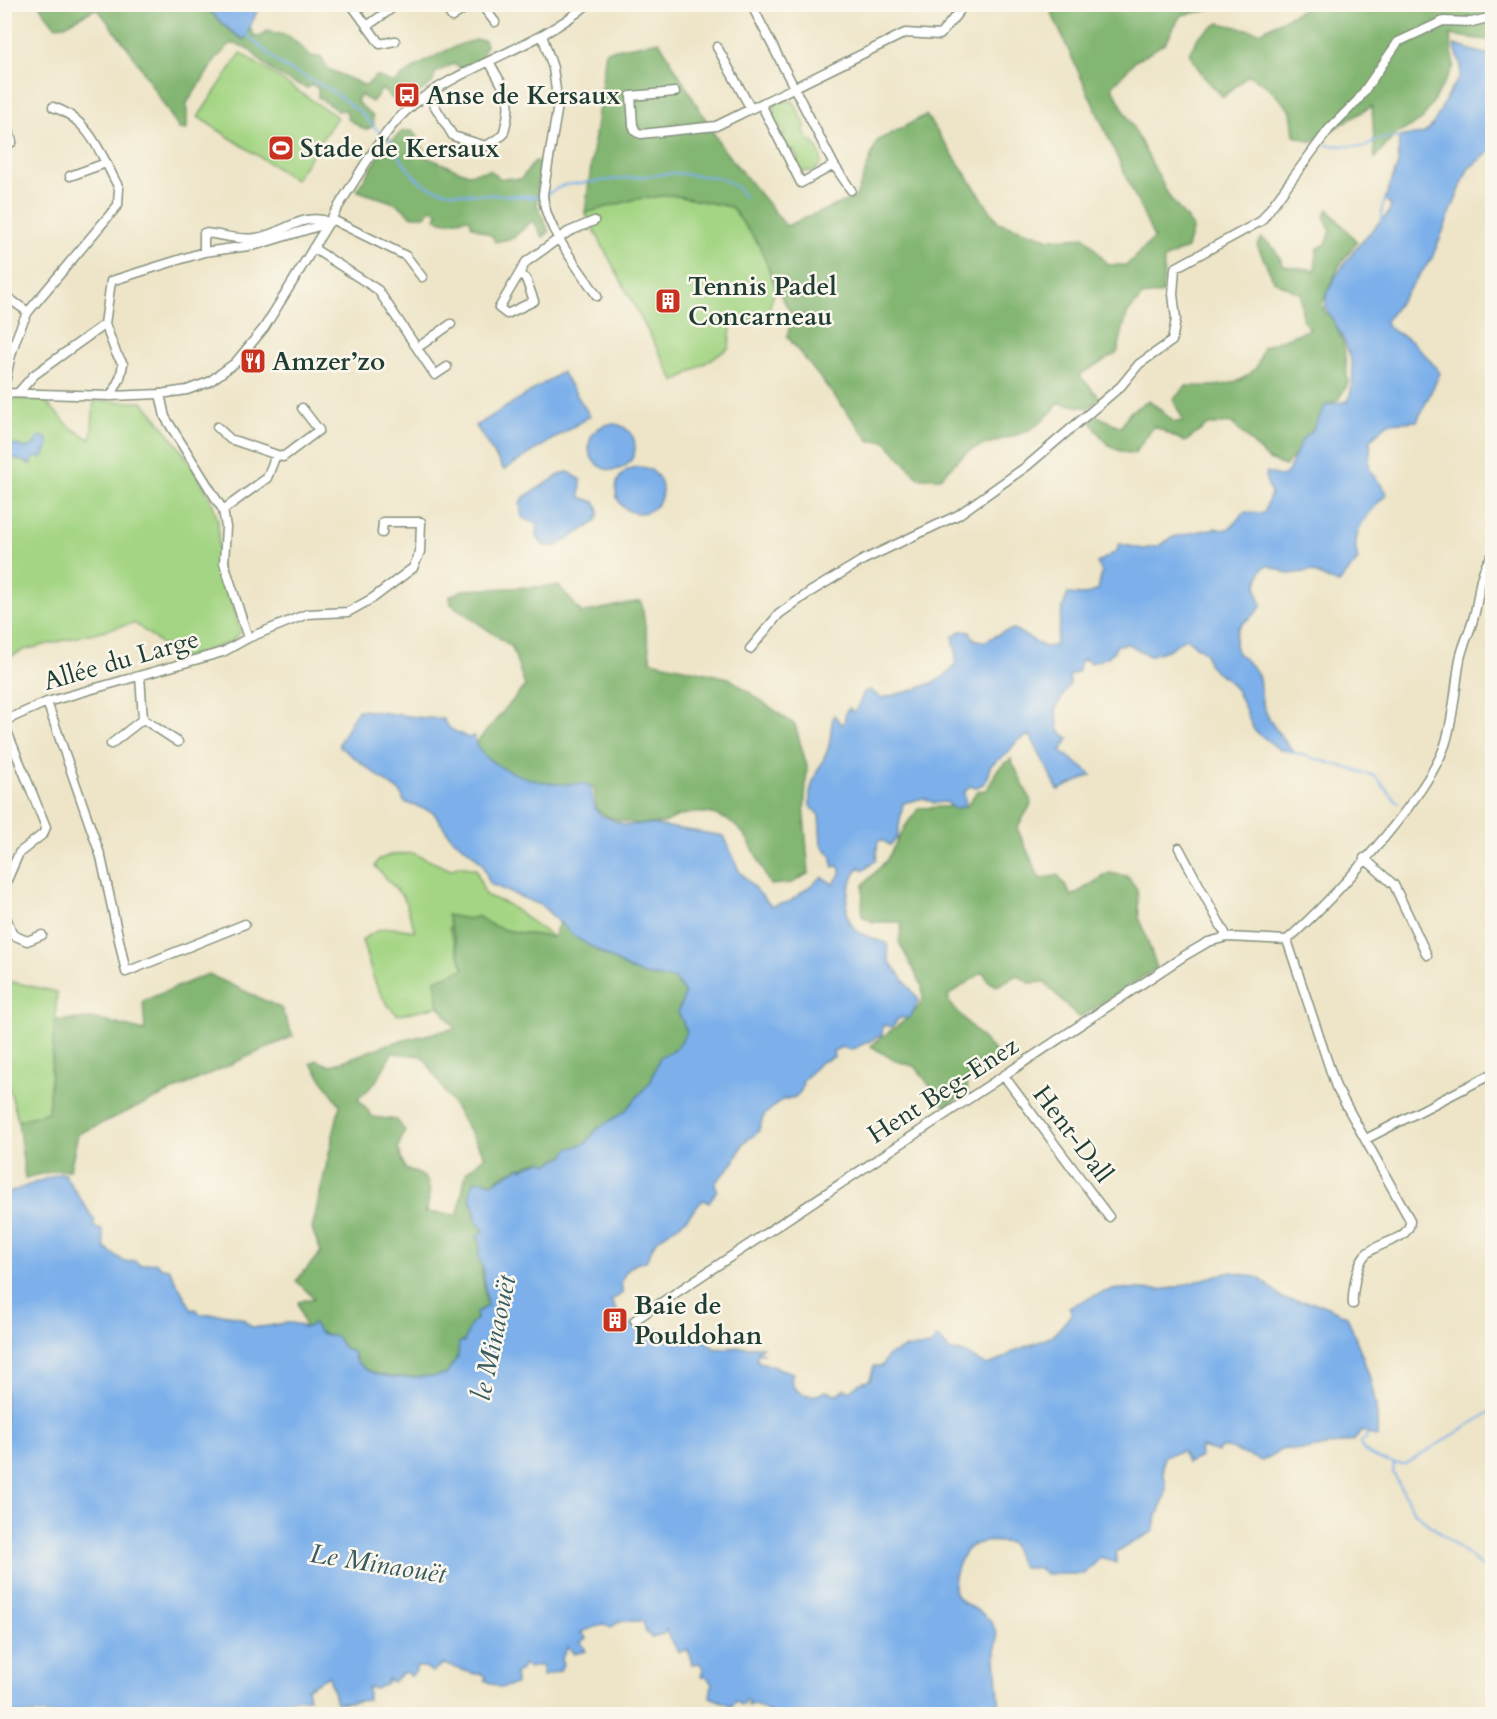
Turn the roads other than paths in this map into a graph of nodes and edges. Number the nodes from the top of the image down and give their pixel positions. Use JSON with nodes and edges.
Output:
{"nodes":[{"id":1,"x":351,"y":4,"type":"edge"},
{"id":2,"x":398,"y":4,"type":"edge"},
{"id":3,"x":443,"y":4,"type":"edge"},
{"id":4,"x":471,"y":4,"type":"edge"},
{"id":5,"x":480,"y":4,"type":"edge"},
{"id":6,"x":588,"y":4,"type":"edge"},
{"id":7,"x":751,"y":4,"type":"edge"},
{"id":8,"x":965,"y":4,"type":"edge"},
{"id":9,"x":1492,"y":18,"type":"edge"},
{"id":10,"x":495,"y":22,"type":"dead end"},
{"id":11,"x":367,"y":26,"type":"junction"},
{"id":12,"x":542,"y":35,"type":"junction"},
{"id":13,"x":395,"y":41,"type":"dead end"},
{"id":14,"x":717,"y":47,"type":"dead end"},
{"id":15,"x":490,"y":63,"type":"junction"},
{"id":16,"x":792,"y":88,"type":"junction"},
{"id":17,"x":675,"y":92,"type":"dead end"},
{"id":18,"x":428,"y":95,"type":"junction"},
{"id":19,"x":761,"y":104,"type":"junction"},
{"id":20,"x":53,"y":107,"type":"dead end"},
{"id":21,"x":751,"y":109,"type":"junction"},
{"id":22,"x":4,"y":113,"type":"edge"},
{"id":23,"x":4,"y":146,"type":"edge"},
{"id":24,"x":106,"y":163,"type":"junction"},
{"id":25,"x":834,"y":165,"type":"junction"},
{"id":26,"x":70,"y":176,"type":"dead end"},
{"id":27,"x":850,"y":190,"type":"dead end"},
{"id":28,"x":594,"y":220,"type":"dead end"},
{"id":29,"x":330,"y":221,"type":"junction"},
{"id":30,"x":560,"y":239,"type":"junction"},
{"id":31,"x":313,"y":248,"type":"junction"},
{"id":32,"x":204,"y":252,"type":"junction"},
{"id":33,"x":519,"y":274,"type":"junction"},
{"id":34,"x":422,"y":277,"type":"dead end"},
{"id":35,"x":4,"y":295,"type":"edge"},
{"id":36,"x":597,"y":296,"type":"dead end"},
{"id":37,"x":28,"y":312,"type":"junction"},
{"id":38,"x":105,"y":324,"type":"junction"},
{"id":39,"x":452,"y":324,"type":"dead end"},
{"id":40,"x":417,"y":348,"type":"junction"},
{"id":41,"x":447,"y":367,"type":"dead end"},
{"id":42,"x":4,"y":393,"type":"edge"},
{"id":43,"x":18,"y":393,"type":"junction"},
{"id":44,"x":160,"y":394,"type":"junction"},
{"id":45,"x":111,"y":396,"type":"junction"},
{"id":46,"x":302,"y":408,"type":"dead end"},
{"id":47,"x":217,"y":427,"type":"dead end"},
{"id":48,"x":276,"y":456,"type":"junction"},
{"id":49,"x":224,"y":510,"type":"junction"},
{"id":50,"x":382,"y":533,"type":"dead end"},
{"id":51,"x":1492,"y":556,"type":"edge"},
{"id":52,"x":248,"y":638,"type":"junction"},
{"id":53,"x":750,"y":649,"type":"dead end"},
{"id":54,"x":140,"y":676,"type":"junction"},
{"id":55,"x":47,"y":702,"type":"junction"},
{"id":56,"x":143,"y":719,"type":"junction"},
{"id":57,"x":4,"y":723,"type":"edge"},
{"id":58,"x":178,"y":742,"type":"dead end"},
{"id":59,"x":111,"y":744,"type":"dead end"},
{"id":60,"x":1179,"y":848,"type":"dead end"},
{"id":61,"x":1364,"y":858,"type":"junction"},
{"id":62,"x":4,"y":887,"type":"edge"},
{"id":63,"x":4,"y":912,"type":"edge"},
{"id":64,"x":245,"y":924,"type":"dead end"},
{"id":65,"x":42,"y":935,"type":"dead end"},
{"id":66,"x":1227,"y":937,"type":"junction"},
{"id":67,"x":1287,"y":940,"type":"junction"},
{"id":68,"x":1427,"y":955,"type":"dead end"},
{"id":69,"x":1492,"y":1074,"type":"edge"},
{"id":70,"x":1004,"y":1076,"type":"junction"},
{"id":71,"x":1365,"y":1139,"type":"junction"},
{"id":72,"x":1109,"y":1217,"type":"dead end"},
{"id":73,"x":1353,"y":1304,"type":"dead end"},
{"id":74,"x":635,"y":1320,"type":"dead end"}],
"edges":[{"from":1,"to":11,"type":"street"},
{"from":2,"to":11,"type":"street"},
{"from":3,"to":4,"type":"street"},
{"from":5,"to":10,"type":"street"},
{"from":6,"to":12,"type":"street"},
{"from":7,"to":16,"type":"street"},
{"from":8,"to":16,"type":"street"},
{"from":9,"to":53,"type":"street"},
{"from":11,"to":13,"type":"street"},
{"from":12,"to":15,"type":"street"},
{"from":12,"to":30,"type":"street"},
{"from":14,"to":21,"type":"street"},
{"from":15,"to":18,"type":"street"},
{"from":15,"to":18,"type":"street"},
{"from":16,"to":19,"type":"street"},
{"from":16,"to":25,"type":"street"},
{"from":17,"to":21,"type":"street"},
{"from":18,"to":29,"type":"street"},
{"from":19,"to":21,"type":"street"},
{"from":19,"to":25,"type":"street"},
{"from":20,"to":24,"type":"street"},
{"from":22,"to":23,"type":"street"},
{"from":24,"to":26,"type":"street"},
{"from":24,"to":37,"type":"street"},
{"from":25,"to":27,"type":"street"},
{"from":28,"to":30,"type":"street"},
{"from":29,"to":31,"type":"street"},
{"from":29,"to":32,"type":"street"},
{"from":29,"to":32,"type":"street"},
{"from":29,"to":34,"type":"street"},
{"from":30,"to":33,"type":"street"},
{"from":30,"to":36,"type":"street"},
{"from":31,"to":40,"type":"street"},
{"from":31,"to":44,"type":"street"},
{"from":32,"to":38,"type":"street"},
{"from":33,"to":33,"type":"street"},
{"from":35,"to":37,"type":"street"},
{"from":37,"to":42,"type":"street"},
{"from":38,"to":43,"type":"street"},
{"from":38,"to":45,"type":"street"},
{"from":39,"to":40,"type":"street"},
{"from":40,"to":41,"type":"street"},
{"from":42,"to":43,"type":"street"},
{"from":43,"to":45,"type":"street"},
{"from":44,"to":45,"type":"street"},
{"from":44,"to":49,"type":"street"},
{"from":46,"to":48,"type":"street"},
{"from":47,"to":48,"type":"street"},
{"from":48,"to":49,"type":"street"},
{"from":49,"to":52,"type":"street"},
{"from":50,"to":52,"type":"street","name":"Allée du Large"},
{"from":51,"to":61,"type":"street"},
{"from":52,"to":54,"type":"street","name":"Allée du Large"},
{"from":54,"to":55,"type":"street","name":"Allée du Large"},
{"from":54,"to":56,"type":"street"},
{"from":55,"to":57,"type":"street","name":"Allée du Large"},
{"from":55,"to":64,"type":"street"},
{"from":56,"to":58,"type":"street"},
{"from":56,"to":59,"type":"street"},
{"from":57,"to":62,"type":"street"},
{"from":60,"to":66,"type":"street"},
{"from":61,"to":67,"type":"street"},
{"from":61,"to":68,"type":"street"},
{"from":63,"to":65,"type":"street"},
{"from":66,"to":67,"type":"street","name":"Hent Beg-Enez"},
{"from":66,"to":70,"type":"street","name":"Hent Beg-Enez"},
{"from":67,"to":71,"type":"street"},
{"from":69,"to":71,"type":"street"},
{"from":70,"to":72,"type":"street","name":"Hent-Dall"},
{"from":70,"to":74,"type":"street","name":"Hent Beg-Enez"},
{"from":71,"to":73,"type":"street"}]}
